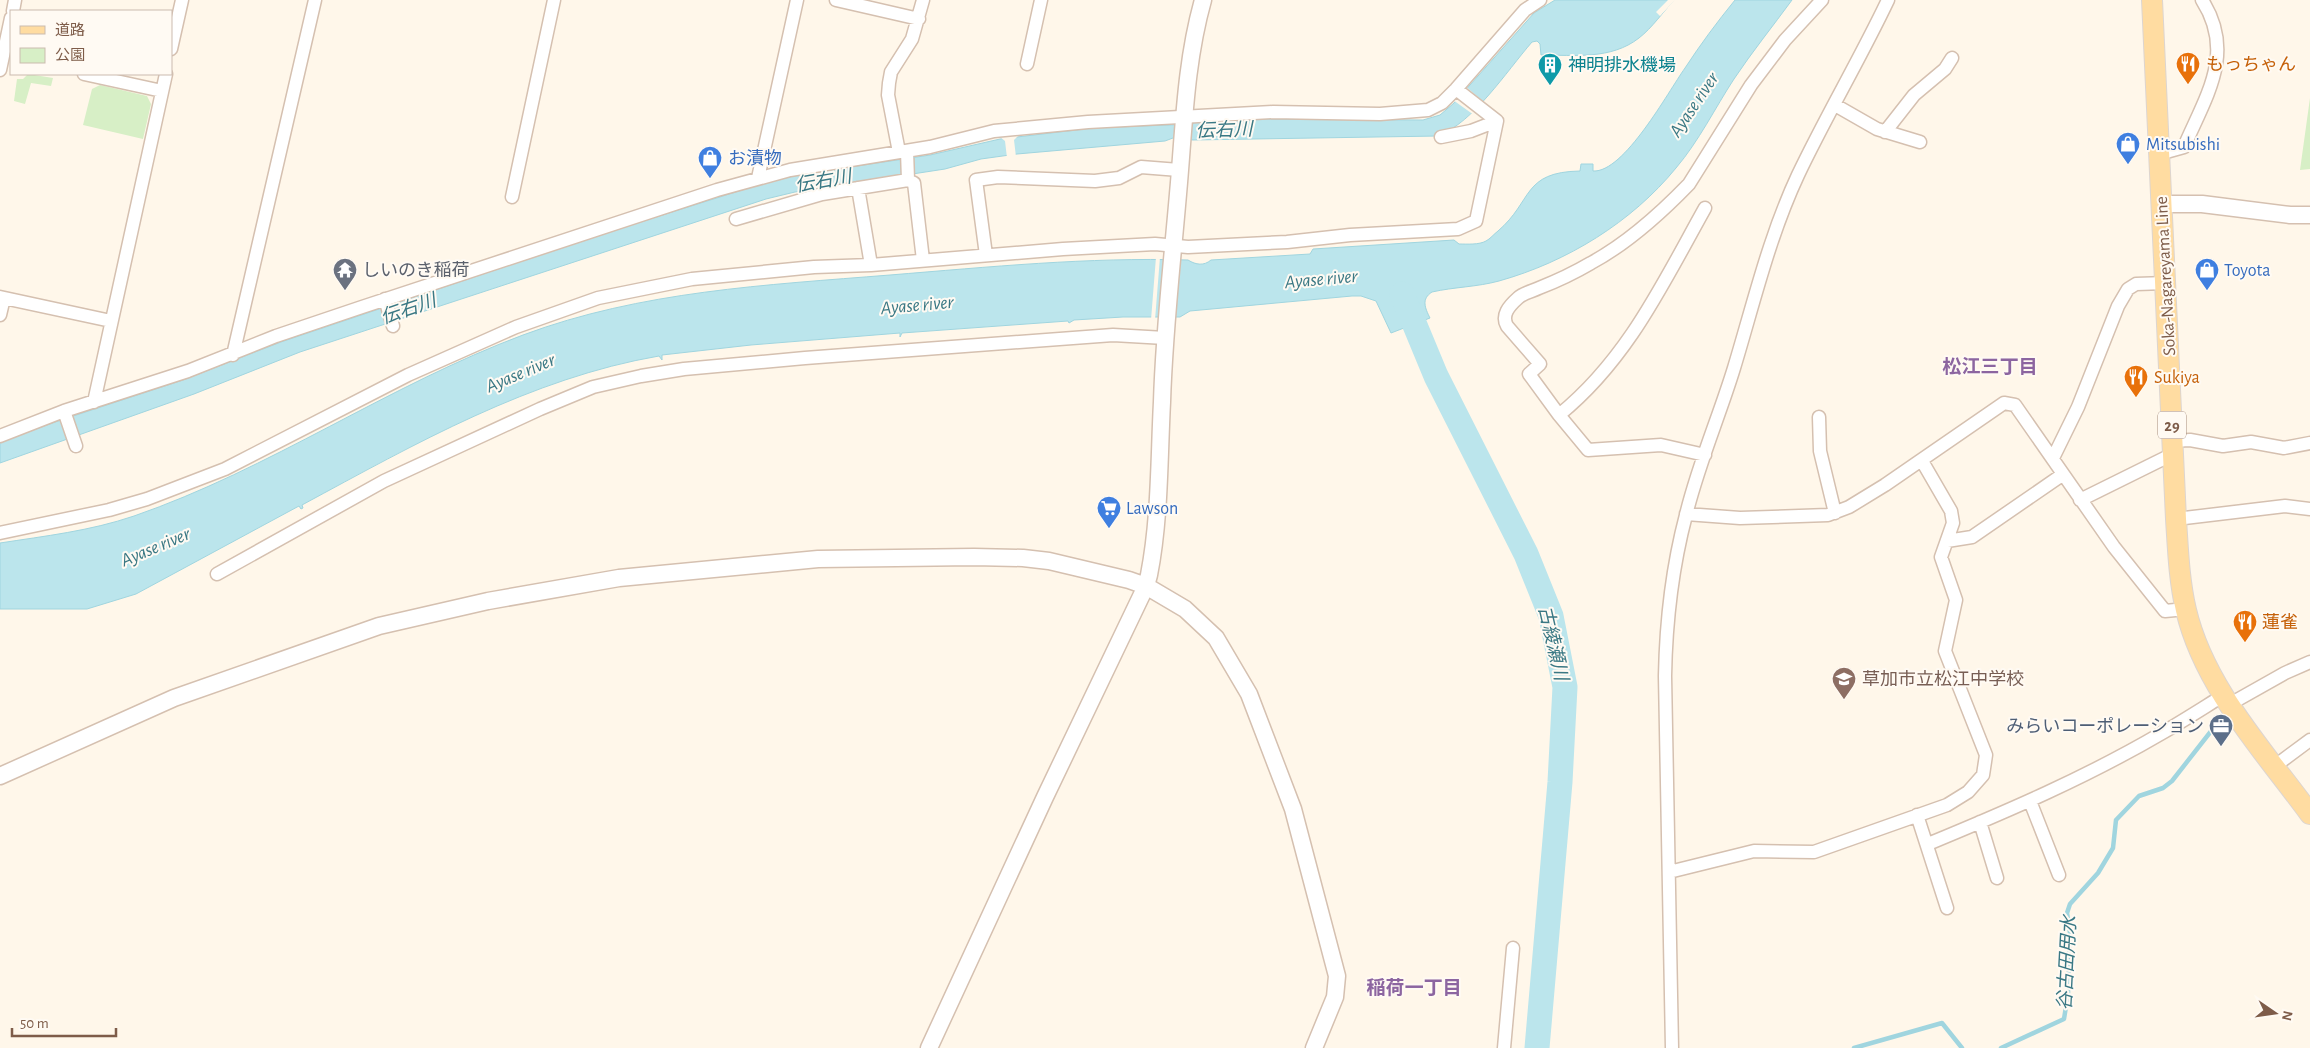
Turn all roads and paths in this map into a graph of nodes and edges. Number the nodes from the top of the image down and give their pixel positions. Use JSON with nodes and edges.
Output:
{"nodes":[{"id":1,"x":182,"y":0,"type":"edge"},
{"id":2,"x":315,"y":0,"type":"edge"},
{"id":3,"x":554,"y":0,"type":"edge"},
{"id":4,"x":797,"y":0,"type":"edge"},
{"id":5,"x":836,"y":0,"type":"edge"},
{"id":6,"x":923,"y":0,"type":"edge"},
{"id":7,"x":1041,"y":0,"type":"edge"},
{"id":8,"x":1203,"y":0,"type":"edge"},
{"id":9,"x":1540,"y":0,"type":"edge"},
{"id":10,"x":1822,"y":0,"type":"edge"},
{"id":11,"x":1888,"y":0,"type":"edge"},
{"id":12,"x":2152,"y":0,"type":"edge"},
{"id":13,"x":2202,"y":0,"type":"edge"},
{"id":14,"x":919,"y":19,"type":"junction"},
{"id":15,"x":10,"y":24,"type":"edge"},
{"id":16,"x":172,"y":45,"type":"edge"},
{"id":17,"x":5,"y":56,"type":"edge"},
{"id":18,"x":1952,"y":58,"type":"dead end"},
{"id":19,"x":1027,"y":64,"type":"dead end"},
{"id":20,"x":0,"y":70,"type":"edge"},
{"id":21,"x":89,"y":75,"type":"edge"},
{"id":22,"x":166,"y":75,"type":"edge"},
{"id":23,"x":1456,"y":90,"type":"junction"},
{"id":24,"x":162,"y":91,"type":"junction"},
{"id":25,"x":1835,"y":105,"type":"junction"},
{"id":26,"x":1184,"y":117,"type":"junction"},
{"id":27,"x":1497,"y":121,"type":"junction"},
{"id":28,"x":1885,"y":132,"type":"junction"},
{"id":29,"x":1441,"y":137,"type":"dead end"},
{"id":30,"x":1920,"y":142,"type":"dead end"},
{"id":31,"x":904,"y":152,"type":"junction"},
{"id":32,"x":2159,"y":154,"type":"junction"},
{"id":33,"x":1179,"y":170,"type":"junction"},
{"id":34,"x":758,"y":178,"type":"junction"},
{"id":35,"x":908,"y":178,"type":"junction"},
{"id":36,"x":858,"y":188,"type":"junction"},
{"id":37,"x":512,"y":197,"type":"dead end"},
{"id":38,"x":2162,"y":204,"type":"junction"},
{"id":39,"x":1705,"y":208,"type":"dead end"},
{"id":40,"x":2310,"y":215,"type":"edge"},
{"id":41,"x":736,"y":218,"type":"dead end"},
{"id":42,"x":1172,"y":250,"type":"junction"},
{"id":43,"x":986,"y":254,"type":"junction"},
{"id":44,"x":923,"y":260,"type":"junction"},
{"id":45,"x":872,"y":265,"type":"junction"},
{"id":46,"x":2166,"y":283,"type":"junction"},
{"id":47,"x":2,"y":298,"type":"edge"},
{"id":48,"x":385,"y":299,"type":"junction"},
{"id":49,"x":0,"y":316,"type":"edge"},
{"id":50,"x":111,"y":321,"type":"junction"},
{"id":51,"x":393,"y":326,"type":"dead end"},
{"id":52,"x":1165,"y":332,"type":"junction"},
{"id":53,"x":233,"y":354,"type":"junction"},
{"id":54,"x":94,"y":402,"type":"junction"},
{"id":55,"x":65,"y":414,"type":"junction"},
{"id":56,"x":1559,"y":414,"type":"junction"},
{"id":57,"x":1819,"y":417,"type":"dead end"},
{"id":58,"x":0,"y":436,"type":"edge"},
{"id":59,"x":74,"y":442,"type":"dead end"},
{"id":60,"x":2310,"y":443,"type":"edge"},
{"id":61,"x":2173,"y":447,"type":"junction"},
{"id":62,"x":1706,"y":455,"type":"junction"},
{"id":63,"x":2053,"y":458,"type":"junction"},
{"id":64,"x":1922,"y":461,"type":"junction"},
{"id":65,"x":2062,"y":475,"type":"junction"},
{"id":66,"x":2080,"y":500,"type":"junction"},
{"id":67,"x":2310,"y":509,"type":"edge"},
{"id":68,"x":1835,"y":513,"type":"junction"},
{"id":69,"x":1686,"y":514,"type":"junction"},
{"id":70,"x":2176,"y":518,"type":"junction"},
{"id":71,"x":0,"y":532,"type":"edge"},
{"id":72,"x":1947,"y":541,"type":"junction"},
{"id":73,"x":217,"y":574,"type":"dead end"},
{"id":74,"x":1146,"y":586,"type":"junction"},
{"id":75,"x":2186,"y":609,"type":"junction"},
{"id":76,"x":2310,"y":662,"type":"edge"},
{"id":77,"x":2227,"y":699,"type":"junction"},
{"id":78,"x":2310,"y":740,"type":"edge"},
{"id":79,"x":2275,"y":766,"type":"junction"},
{"id":80,"x":0,"y":776,"type":"edge"},
{"id":81,"x":2030,"y":801,"type":"junction"},
{"id":82,"x":2310,"y":814,"type":"edge"},
{"id":83,"x":1917,"y":815,"type":"junction"},
{"id":84,"x":1980,"y":822,"type":"junction"},
{"id":85,"x":1928,"y":844,"type":"junction"},
{"id":86,"x":1669,"y":872,"type":"junction"},
{"id":87,"x":2059,"y":875,"type":"dead end"},
{"id":88,"x":1997,"y":878,"type":"dead end"},
{"id":89,"x":1947,"y":908,"type":"dead end"},
{"id":90,"x":1512,"y":948,"type":"dead end"},
{"id":91,"x":929,"y":1048,"type":"edge"},
{"id":92,"x":1314,"y":1048,"type":"edge"},
{"id":93,"x":1504,"y":1048,"type":"edge"},
{"id":94,"x":1672,"y":1048,"type":"edge"}],
"edges":[{"from":1,"to":16,"type":"street"},
{"from":2,"to":53,"type":"street"},
{"from":3,"to":37,"type":"street"},
{"from":4,"to":34,"type":"street"},
{"from":5,"to":14,"type":"street"},
{"from":6,"to":14,"type":"street"},
{"from":7,"to":19,"type":"street"},
{"from":8,"to":26,"type":"street"},
{"from":9,"to":23,"type":"street"},
{"from":10,"to":56,"type":"street"},
{"from":11,"to":25,"type":"street"},
{"from":12,"to":32,"type":"main road","name":"Soka-Nagareyama Line","number":"29"},
{"from":13,"to":32,"type":"street"},
{"from":14,"to":31,"type":"street"},
{"from":15,"to":17,"type":"street"},
{"from":17,"to":20,"type":"street"},
{"from":18,"to":28,"type":"street"},
{"from":21,"to":24,"type":"street"},
{"from":22,"to":24,"type":"street"},
{"from":23,"to":26,"type":"street"},
{"from":23,"to":27,"type":"street"},
{"from":24,"to":50,"type":"street"},
{"from":25,"to":28,"type":"street"},
{"from":25,"to":62,"type":"street"},
{"from":26,"to":31,"type":"street"},
{"from":26,"to":33,"type":"street"},
{"from":27,"to":29,"type":"street"},
{"from":27,"to":42,"type":"street"},
{"from":28,"to":30,"type":"street"},
{"from":31,"to":34,"type":"street"},
{"from":31,"to":35,"type":"street"},
{"from":32,"to":38,"type":"main road","name":"Soka-Nagareyama Line","number":"29"},
{"from":33,"to":42,"type":"street"},
{"from":33,"to":43,"type":"street"},
{"from":34,"to":48,"type":"street"},
{"from":35,"to":36,"type":"street"},
{"from":35,"to":44,"type":"street"},
{"from":36,"to":41,"type":"street"},
{"from":36,"to":45,"type":"street"},
{"from":38,"to":40,"type":"street"},
{"from":38,"to":46,"type":"main road","name":"Soka-Nagareyama Line","number":"29"},
{"from":39,"to":56,"type":"street"},
{"from":42,"to":43,"type":"street"},
{"from":42,"to":52,"type":"street"},
{"from":43,"to":44,"type":"street"},
{"from":44,"to":45,"type":"street"},
{"from":45,"to":71,"type":"street"},
{"from":46,"to":61,"type":"main road","name":"Soka-Nagareyama Line","number":"29"},
{"from":46,"to":63,"type":"street"},
{"from":47,"to":49,"type":"street"},
{"from":47,"to":50,"type":"street"},
{"from":48,"to":51,"type":"street"},
{"from":48,"to":53,"type":"street"},
{"from":50,"to":54,"type":"street"},
{"from":52,"to":73,"type":"street"},
{"from":52,"to":74,"type":"street"},
{"from":53,"to":54,"type":"street"},
{"from":54,"to":55,"type":"street"},
{"from":55,"to":58,"type":"street"},
{"from":55,"to":59,"type":"street"},
{"from":56,"to":62,"type":"street"},
{"from":57,"to":68,"type":"street"},
{"from":60,"to":61,"type":"street"},
{"from":61,"to":66,"type":"street"},
{"from":61,"to":70,"type":"main road","name":"Soka-Nagareyama Line","number":"29"},
{"from":62,"to":69,"type":"street"},
{"from":63,"to":64,"type":"street"},
{"from":63,"to":65,"type":"street"},
{"from":64,"to":68,"type":"street"},
{"from":64,"to":72,"type":"street"},
{"from":65,"to":66,"type":"street"},
{"from":65,"to":72,"type":"street"},
{"from":66,"to":75,"type":"street"},
{"from":67,"to":70,"type":"street"},
{"from":68,"to":69,"type":"street"},
{"from":69,"to":86,"type":"street"},
{"from":70,"to":75,"type":"main road","name":"Soka-Nagareyama Line","number":"29"},
{"from":72,"to":83,"type":"street"},
{"from":74,"to":80,"type":"street"},
{"from":74,"to":91,"type":"street"},
{"from":74,"to":92,"type":"street"},
{"from":75,"to":77,"type":"main road","name":"Soka-Nagareyama Line","number":"29"},
{"from":76,"to":77,"type":"street"},
{"from":77,"to":79,"type":"main road","name":"Soka-Nagareyama Line","number":"29"},
{"from":77,"to":81,"type":"street"},
{"from":78,"to":79,"type":"street"},
{"from":79,"to":82,"type":"main road","name":"Soka-Nagareyama Line","number":"29"},
{"from":81,"to":84,"type":"street"},
{"from":81,"to":87,"type":"street"},
{"from":83,"to":85,"type":"street"},
{"from":83,"to":86,"type":"street"},
{"from":84,"to":85,"type":"street"},
{"from":84,"to":88,"type":"street"},
{"from":85,"to":89,"type":"street"},
{"from":86,"to":94,"type":"street"},
{"from":90,"to":93,"type":"street"}]}
